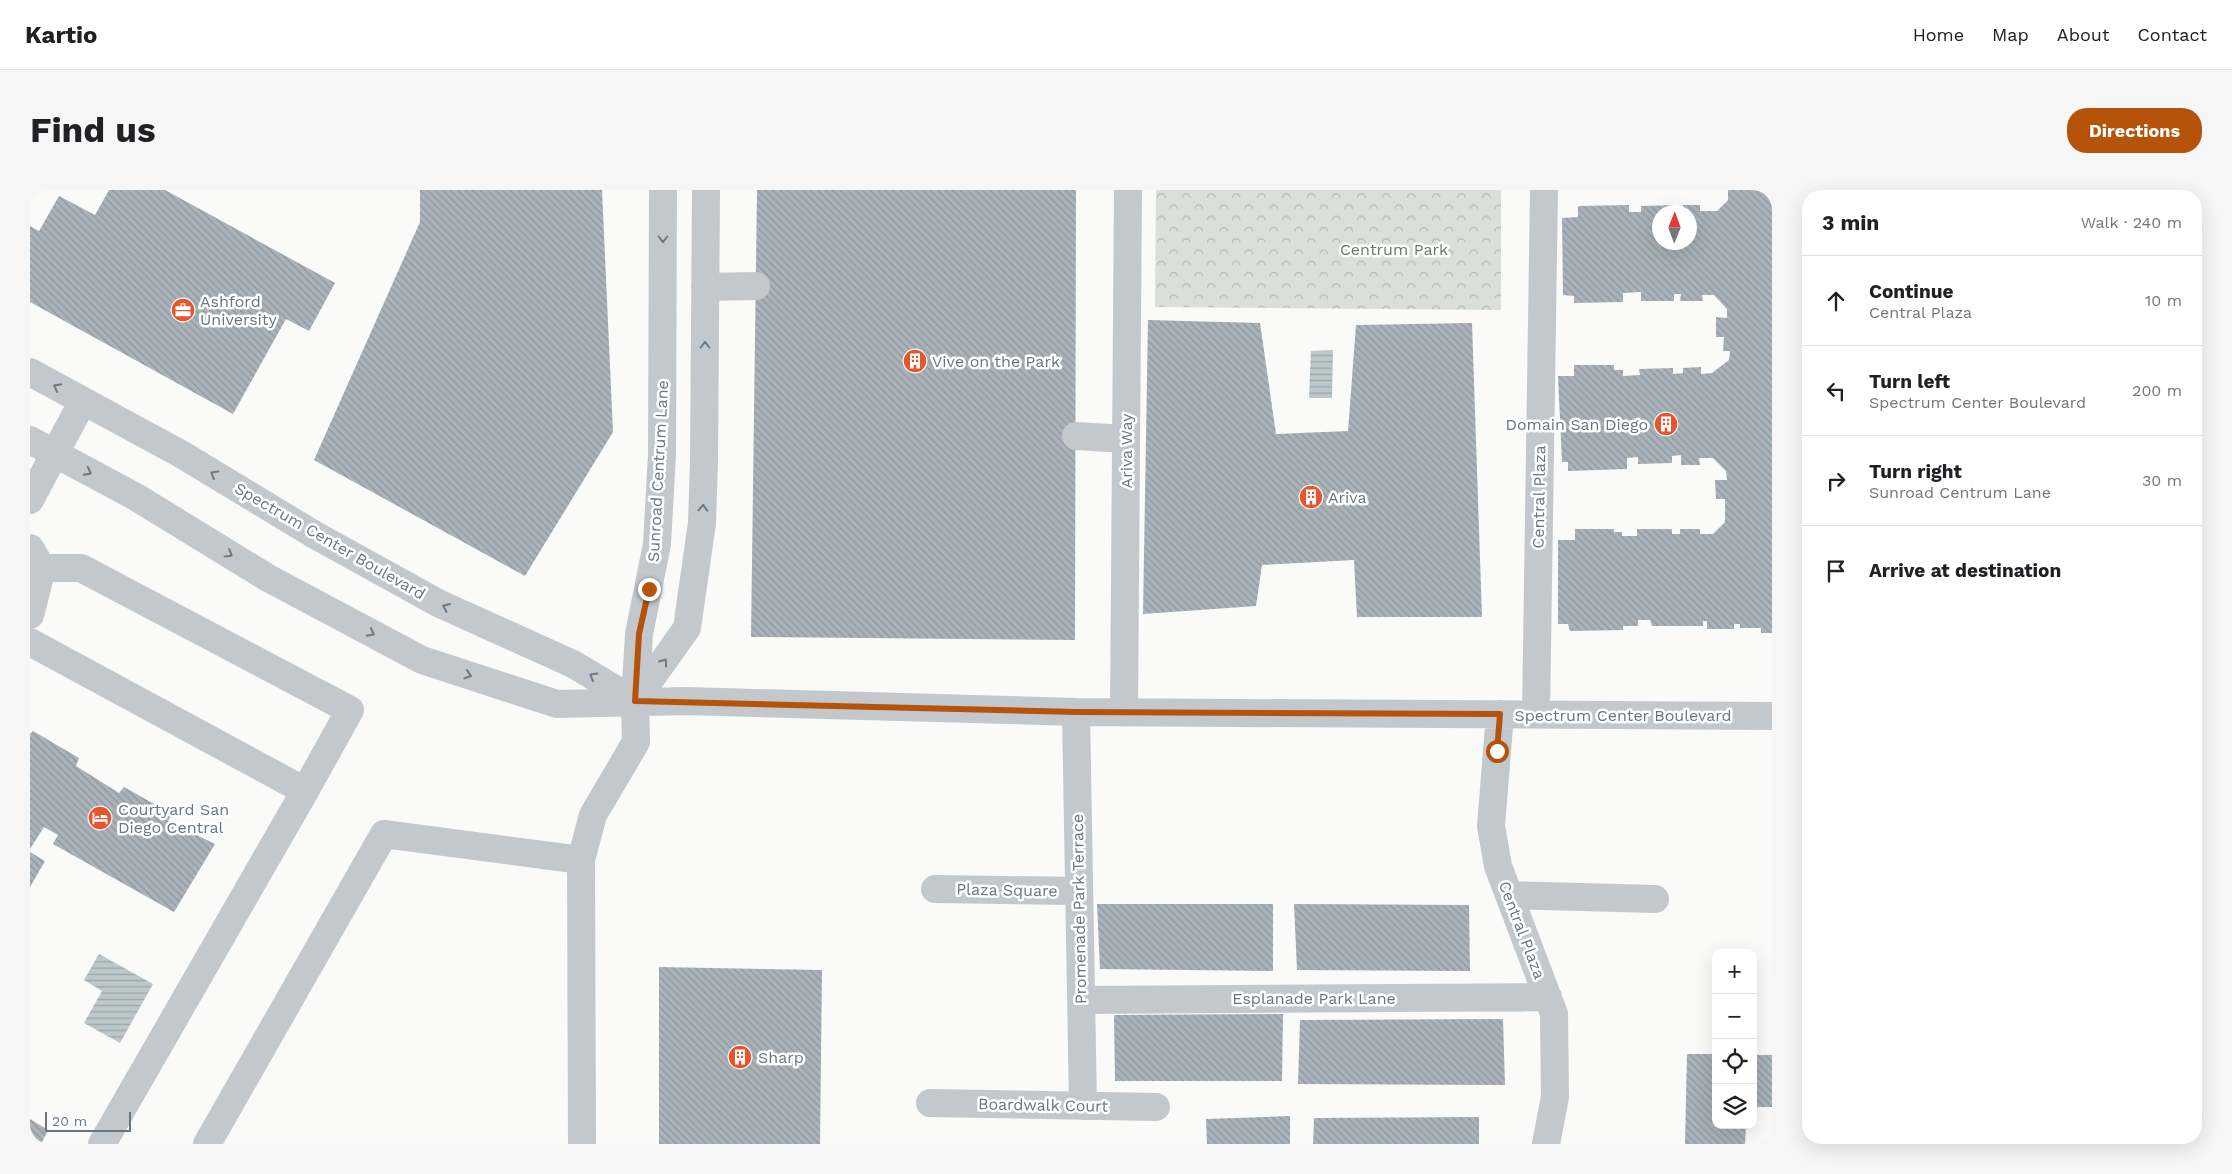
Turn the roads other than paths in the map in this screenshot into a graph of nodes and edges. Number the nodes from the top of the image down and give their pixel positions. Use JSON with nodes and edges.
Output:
{"nodes":[{"id":1,"x":663,"y":190,"type":"edge"},
{"id":2,"x":706,"y":190,"type":"edge"},
{"id":3,"x":1128,"y":190,"type":"edge"},
{"id":4,"x":1544,"y":190,"type":"edge"},
{"id":5,"x":706,"y":286,"type":"junction"},
{"id":6,"x":756,"y":286,"type":"dead end"},
{"id":7,"x":30,"y":372,"type":"edge"},
{"id":8,"x":83,"y":401,"type":"junction"},
{"id":9,"x":1076,"y":436,"type":"dead end"},
{"id":10,"x":1126,"y":438,"type":"junction"},
{"id":11,"x":30,"y":440,"type":"edge"},
{"id":12,"x":56,"y":454,"type":"junction"},
{"id":13,"x":30,"y":500,"type":"edge"},
{"id":14,"x":36,"y":558,"type":"edge"},
{"id":15,"x":30,"y":615,"type":"edge"},
{"id":16,"x":30,"y":642,"type":"edge"},
{"id":17,"x":635,"y":701,"type":"junction"},
{"id":18,"x":1076,"y":712,"type":"junction"},
{"id":19,"x":1124,"y":712,"type":"junction"},
{"id":20,"x":1500,"y":714,"type":"junction"},
{"id":21,"x":1536,"y":714,"type":"junction"},
{"id":22,"x":1772,"y":716,"type":"edge"},
{"id":23,"x":304,"y":791,"type":"junction"},
{"id":24,"x":581,"y":860,"type":"junction"},
{"id":25,"x":935,"y":889,"type":"dead end"},
{"id":26,"x":1079,"y":891,"type":"junction"},
{"id":27,"x":1510,"y":895,"type":"junction"},
{"id":28,"x":1655,"y":899,"type":"dead end"},
{"id":29,"x":1548,"y":997,"type":"junction"},
{"id":30,"x":1081,"y":1000,"type":"junction"},
{"id":31,"x":930,"y":1103,"type":"dead end"},
{"id":32,"x":1083,"y":1106,"type":"junction"},
{"id":33,"x":1156,"y":1107,"type":"dead end"},
{"id":34,"x":102,"y":1144,"type":"edge"},
{"id":35,"x":208,"y":1144,"type":"edge"},
{"id":36,"x":582,"y":1144,"type":"edge"},
{"id":37,"x":1546,"y":1144,"type":"edge"}],
"edges":[{"from":1,"to":17,"type":"street","name":"Sunroad Centrum Lane","one_way":true},
{"from":2,"to":5,"type":"street"},
{"from":3,"to":10,"type":"street","name":"Ariva Way"},
{"from":4,"to":21,"type":"street","name":"Central Plaza"},
{"from":5,"to":6,"type":"street"},
{"from":17,"to":5,"type":"street","one_way":true},
{"from":8,"to":7,"type":"street","name":"Spectrum Center Boulevard","one_way":true},
{"from":8,"to":12,"type":"street"},
{"from":17,"to":8,"type":"street","name":"Spectrum Center Boulevard","one_way":true},
{"from":9,"to":10,"type":"street"},
{"from":10,"to":19,"type":"street","name":"Ariva Way"},
{"from":11,"to":12,"type":"street","name":"Spectrum Center Boulevard"},
{"from":12,"to":13,"type":"street"},
{"from":12,"to":17,"type":"street","name":"Spectrum Center Boulevard","one_way":true},
{"from":14,"to":15,"type":"street"},
{"from":14,"to":23,"type":"street"},
{"from":16,"to":23,"type":"street"},
{"from":17,"to":18,"type":"street","name":"Spectrum Center Boulevard"},
{"from":17,"to":24,"type":"street","name":"Sunroad Centrum Lane"},
{"from":18,"to":19,"type":"street","name":"Spectrum Center Boulevard"},
{"from":18,"to":26,"type":"street","name":"Promenade Park Terrace"},
{"from":19,"to":20,"type":"street","name":"Spectrum Center Boulevard"},
{"from":20,"to":21,"type":"street","name":"Spectrum Center Boulevard"},
{"from":20,"to":27,"type":"street","name":"Central Plaza"},
{"from":21,"to":22,"type":"street","name":"Spectrum Center Boulevard"},
{"from":23,"to":34,"type":"street"},
{"from":24,"to":35,"type":"street"},
{"from":24,"to":36,"type":"street","name":"Sunroad Centrum Lane"},
{"from":25,"to":26,"type":"street","name":"Plaza Square"},
{"from":26,"to":30,"type":"street","name":"Promenade Park Terrace"},
{"from":27,"to":28,"type":"street"},
{"from":27,"to":29,"type":"street","name":"Central Plaza"},
{"from":29,"to":30,"type":"street","name":"Esplanade Park Lane"},
{"from":29,"to":37,"type":"street","name":"Central Plaza"},
{"from":30,"to":32,"type":"street","name":"Promenade Park Terrace"},
{"from":31,"to":32,"type":"street","name":"Boardwalk Court"},
{"from":32,"to":33,"type":"street","name":"Boardwalk Court"}]}
